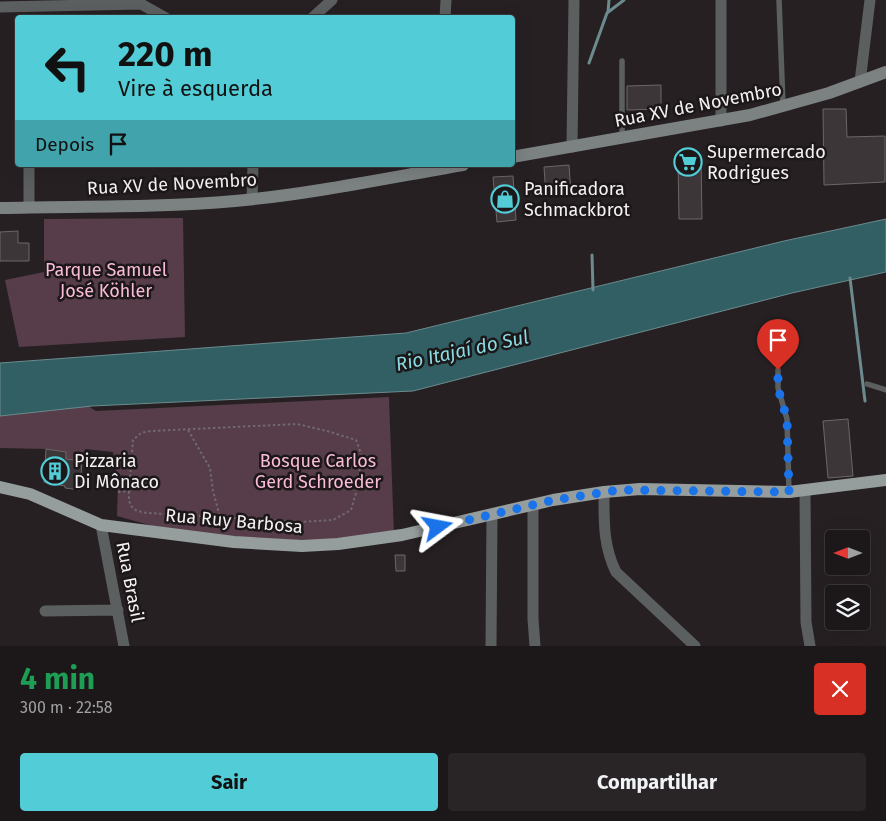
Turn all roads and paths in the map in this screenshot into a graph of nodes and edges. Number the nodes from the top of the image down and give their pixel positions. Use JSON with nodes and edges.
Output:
{"nodes":[{"id":1,"x":332,"y":0,"type":"edge"},
{"id":2,"x":446,"y":0,"type":"edge"},
{"id":3,"x":574,"y":0,"type":"edge"},
{"id":4,"x":721,"y":0,"type":"edge"},
{"id":5,"x":779,"y":0,"type":"edge"},
{"id":6,"x":870,"y":0,"type":"edge"},
{"id":7,"x":141,"y":2,"type":"edge"},
{"id":8,"x":0,"y":7,"type":"edge"},
{"id":9,"x":29,"y":8,"type":"edge"},
{"id":10,"x":161,"y":15,"type":"edge"},
{"id":11,"x":315,"y":15,"type":"edge"},
{"id":12,"x":445,"y":15,"type":"edge"},
{"id":13,"x":622,"y":61,"type":"dead end"},
{"id":14,"x":886,"y":72,"type":"edge"},
{"id":15,"x":860,"y":82,"type":"junction"},
{"id":16,"x":783,"y":107,"type":"junction"},
{"id":17,"x":721,"y":121,"type":"junction"},
{"id":18,"x":622,"y":138,"type":"junction"},
{"id":19,"x":572,"y":147,"type":"junction"},
{"id":20,"x":515,"y":156,"type":"edge"},
{"id":21,"x":29,"y":167,"type":"edge"},
{"id":22,"x":253,"y":167,"type":"edge"},
{"id":23,"x":441,"y":167,"type":"edge"},
{"id":24,"x":252,"y":199,"type":"junction"},
{"id":25,"x":29,"y":207,"type":"junction"},
{"id":26,"x":0,"y":208,"type":"edge"},
{"id":27,"x":778,"y":370,"type":"dead end"},
{"id":28,"x":867,"y":384,"type":"dead end"},
{"id":29,"x":886,"y":390,"type":"edge"},
{"id":30,"x":188,"y":430,"type":"junction"},
{"id":31,"x":886,"y":480,"type":"edge"},
{"id":32,"x":0,"y":487,"type":"edge"},
{"id":33,"x":129,"y":491,"type":"junction"},
{"id":34,"x":805,"y":491,"type":"junction"},
{"id":35,"x":118,"y":492,"type":"dead end"},
{"id":36,"x":604,"y":492,"type":"junction"},
{"id":37,"x":789,"y":492,"type":"junction"},
{"id":38,"x":533,"y":505,"type":"junction"},
{"id":39,"x":492,"y":514,"type":"junction"},
{"id":40,"x":220,"y":517,"type":"junction"},
{"id":41,"x":102,"y":525,"type":"junction"},
{"id":42,"x":118,"y":610,"type":"junction"},
{"id":43,"x":45,"y":611,"type":"dead end"},
{"id":44,"x":124,"y":646,"type":"edge"},
{"id":45,"x":491,"y":646,"type":"edge"},
{"id":46,"x":535,"y":646,"type":"edge"},
{"id":47,"x":695,"y":646,"type":"edge"},
{"id":48,"x":810,"y":646,"type":"edge"}],
"edges":[{"from":1,"to":11,"type":"street"},
{"from":2,"to":12,"type":"street"},
{"from":3,"to":19,"type":"street"},
{"from":4,"to":17,"type":"street"},
{"from":5,"to":16,"type":"lane"},
{"from":6,"to":15,"type":"street"},
{"from":7,"to":9,"type":"street"},
{"from":7,"to":10,"type":"street"},
{"from":8,"to":9,"type":"street"},
{"from":13,"to":18,"type":"lane"},
{"from":14,"to":15,"type":"main road","name":"Rua XV de Novembro"},
{"from":15,"to":16,"type":"main road","name":"Rua XV de Novembro"},
{"from":16,"to":17,"type":"main road","name":"Rua XV de Novembro"},
{"from":17,"to":18,"type":"main road","name":"Rua XV de Novembro"},
{"from":18,"to":19,"type":"main road","name":"Rua XV de Novembro"},
{"from":19,"to":20,"type":"main road","name":"Rua XV de Novembro"},
{"from":21,"to":25,"type":"street"},
{"from":22,"to":24,"type":"street"},
{"from":23,"to":24,"type":"main road","name":"Rua XV de Novembro"},
{"from":24,"to":25,"type":"main road","name":"Rua XV de Novembro"},
{"from":25,"to":26,"type":"main road","name":"Rua XV de Novembro"},
{"from":27,"to":37,"type":"lane"},
{"from":28,"to":29,"type":"lane"},
{"from":30,"to":33,"type":"path"},
{"from":30,"to":40,"type":"path"},
{"from":30,"to":40,"type":"path"},
{"from":31,"to":34,"type":"main road","name":"Rua Ruy Barbosa"},
{"from":32,"to":41,"type":"main road","name":"Rua Ruy Barbosa"},
{"from":33,"to":35,"type":"path"},
{"from":33,"to":40,"type":"path"},
{"from":34,"to":37,"type":"main road","name":"Rua Ruy Barbosa"},
{"from":34,"to":48,"type":"street"},
{"from":36,"to":37,"type":"main road","name":"Rua Ruy Barbosa"},
{"from":36,"to":38,"type":"main road","name":"Rua Ruy Barbosa"},
{"from":36,"to":47,"type":"street"},
{"from":38,"to":39,"type":"main road","name":"Rua Ruy Barbosa"},
{"from":38,"to":46,"type":"street"},
{"from":39,"to":41,"type":"main road","name":"Rua Ruy Barbosa"},
{"from":39,"to":45,"type":"street"},
{"from":41,"to":42,"type":"street","name":"Rua Brasil"},
{"from":42,"to":43,"type":"street"},
{"from":42,"to":44,"type":"street","name":"Rua Brasil"}]}
